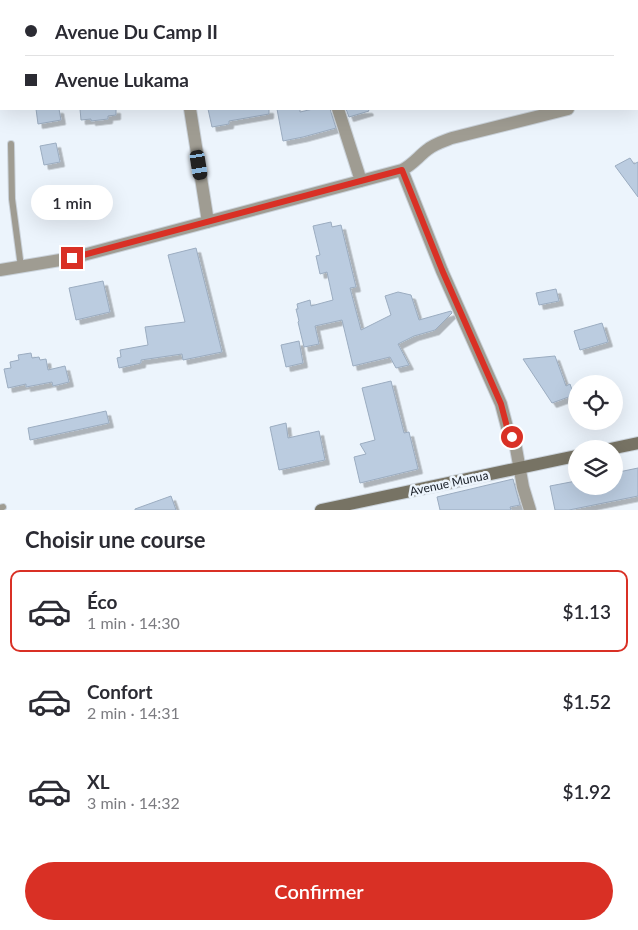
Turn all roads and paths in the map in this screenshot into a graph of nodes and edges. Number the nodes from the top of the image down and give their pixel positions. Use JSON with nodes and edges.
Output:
{"nodes":[{"id":1,"x":190,"y":110,"type":"edge"},
{"id":2,"x":338,"y":110,"type":"edge"},
{"id":3,"x":559,"y":110,"type":"edge"},
{"id":4,"x":522,"y":114,"type":"edge"},
{"id":5,"x":11,"y":144,"type":"dead end"},
{"id":6,"x":402,"y":170,"type":"junction"},
{"id":7,"x":361,"y":181,"type":"junction"},
{"id":8,"x":208,"y":222,"type":"junction"},
{"id":9,"x":21,"y":267,"type":"junction"},
{"id":10,"x":0,"y":270,"type":"edge"},
{"id":11,"x":638,"y":443,"type":"edge"},
{"id":12,"x":623,"y":446,"type":"edge"},
{"id":13,"x":568,"y":458,"type":"edge"},
{"id":14,"x":519,"y":468,"type":"junction"},
{"id":15,"x":321,"y":510,"type":"edge"},
{"id":16,"x":530,"y":510,"type":"edge"}],
"edges":[{"from":1,"to":8,"type":"street"},
{"from":2,"to":7,"type":"street"},
{"from":3,"to":4,"type":"street"},
{"from":4,"to":6,"type":"street"},
{"from":5,"to":9,"type":"lane"},
{"from":6,"to":7,"type":"street"},
{"from":6,"to":14,"type":"street"},
{"from":7,"to":8,"type":"street"},
{"from":8,"to":9,"type":"street"},
{"from":9,"to":10,"type":"street"},
{"from":11,"to":12,"type":"main road"},
{"from":13,"to":14,"type":"main road","name":"Avenue Munua"},
{"from":14,"to":15,"type":"main road","name":"Avenue Munua"},
{"from":14,"to":16,"type":"street"}]}
